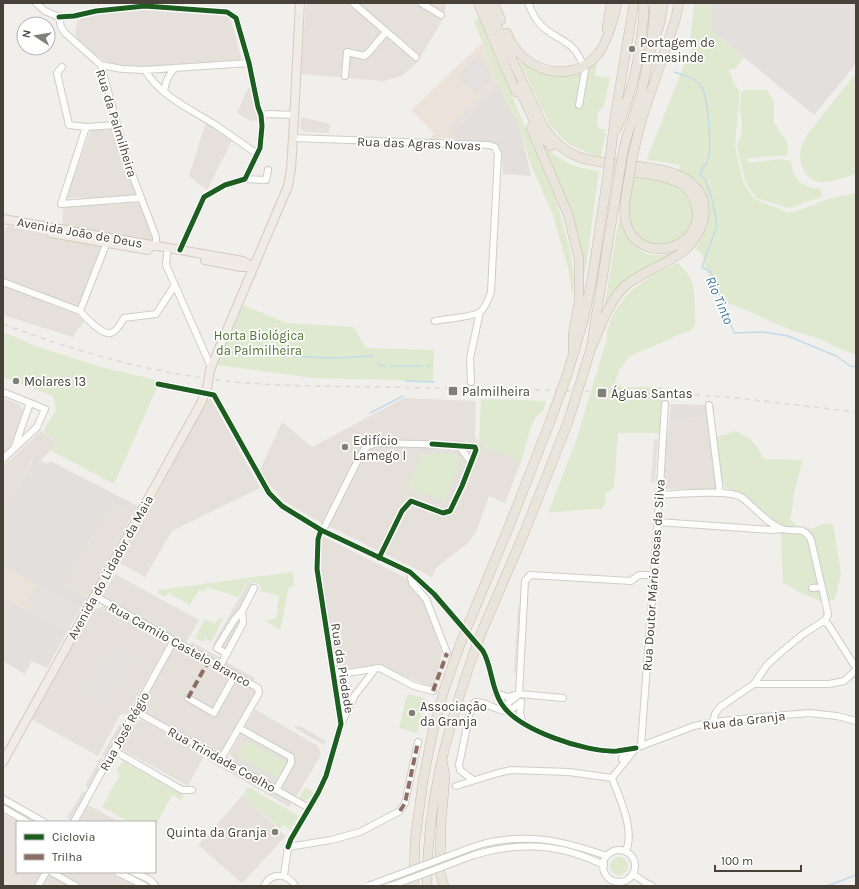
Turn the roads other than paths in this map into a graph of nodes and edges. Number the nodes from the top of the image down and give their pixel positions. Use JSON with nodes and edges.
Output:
{"nodes":[{"id":1,"x":36,"y":3,"type":"edge"},
{"id":2,"x":300,"y":3,"type":"edge"},
{"id":3,"x":353,"y":3,"type":"edge"},
{"id":4,"x":421,"y":3,"type":"edge"},
{"id":5,"x":478,"y":3,"type":"edge"},
{"id":6,"x":486,"y":3,"type":"edge"},
{"id":7,"x":493,"y":3,"type":"edge"},
{"id":8,"x":528,"y":3,"type":"edge"},
{"id":9,"x":611,"y":3,"type":"edge"},
{"id":10,"x":617,"y":3,"type":"edge"},
{"id":11,"x":634,"y":3,"type":"edge"},
{"id":12,"x":643,"y":3,"type":"edge"},
{"id":13,"x":655,"y":3,"type":"edge"},
{"id":14,"x":663,"y":3,"type":"edge"},
{"id":15,"x":673,"y":3,"type":"edge"},
{"id":16,"x":679,"y":3,"type":"edge"},
{"id":17,"x":145,"y":4,"type":"edge"},
{"id":18,"x":441,"y":15,"type":"dead end"},
{"id":19,"x":59,"y":18,"type":"junction"},
{"id":20,"x":386,"y":32,"type":"junction"},
{"id":21,"x":605,"y":40,"type":"junction"},
{"id":22,"x":667,"y":45,"type":"junction"},
{"id":23,"x":651,"y":49,"type":"junction"},
{"id":24,"x":416,"y":57,"type":"dead end"},
{"id":25,"x":249,"y":63,"type":"junction"},
{"id":26,"x":582,"y":63,"type":"dead end"},
{"id":27,"x":100,"y":65,"type":"junction"},
{"id":28,"x":62,"y":67,"type":"dead end"},
{"id":29,"x":175,"y":68,"type":"junction"},
{"id":30,"x":145,"y":70,"type":"junction"},
{"id":31,"x":585,"y":71,"type":"dead end"},
{"id":32,"x":345,"y":76,"type":"dead end"},
{"id":33,"x":514,"y":87,"type":"junction"},
{"id":34,"x":164,"y":92,"type":"junction"},
{"id":35,"x":579,"y":105,"type":"dead end"},
{"id":36,"x":261,"y":115,"type":"junction"},
{"id":37,"x":294,"y":115,"type":"junction"},
{"id":38,"x":117,"y":125,"type":"junction"},
{"id":39,"x":86,"y":127,"type":"junction"},
{"id":40,"x":613,"y":136,"type":"junction"},
{"id":41,"x":293,"y":138,"type":"junction"},
{"id":42,"x":257,"y":154,"type":"junction"},
{"id":43,"x":268,"y":170,"type":"dead end"},
{"id":44,"x":245,"y":179,"type":"junction"},
{"id":45,"x":140,"y":198,"type":"junction"},
{"id":46,"x":3,"y":219,"type":"edge"},
{"id":47,"x":3,"y":224,"type":"edge"},
{"id":48,"x":107,"y":242,"type":"junction"},
{"id":49,"x":156,"y":246,"type":"junction"},
{"id":50,"x":132,"y":247,"type":"junction"},
{"id":51,"x":180,"y":250,"type":"junction"},
{"id":52,"x":167,"y":253,"type":"junction"},
{"id":53,"x":254,"y":267,"type":"junction"},
{"id":54,"x":3,"y":282,"type":"edge"},
{"id":55,"x":175,"y":284,"type":"junction"},
{"id":56,"x":80,"y":311,"type":"junction"},
{"id":57,"x":480,"y":312,"type":"junction"},
{"id":58,"x":435,"y":321,"type":"dead end"},
{"id":59,"x":591,"y":348,"type":"junction"},
{"id":60,"x":573,"y":355,"type":"junction"},
{"id":61,"x":210,"y":368,"type":"junction"},
{"id":62,"x":472,"y":382,"type":"dead end"},
{"id":63,"x":158,"y":384,"type":"dead end"},
{"id":64,"x":206,"y":390,"type":"junction"},
{"id":65,"x":3,"y":392,"type":"edge"},
{"id":66,"x":30,"y":403,"type":"junction"},
{"id":67,"x":665,"y":404,"type":"dead end"},
{"id":68,"x":709,"y":405,"type":"dead end"},
{"id":69,"x":458,"y":445,"type":"junction"},
{"id":70,"x":15,"y":448,"type":"junction"},
{"id":71,"x":3,"y":459,"type":"edge"},
{"id":72,"x":471,"y":462,"type":"junction"},
{"id":73,"x":720,"y":493,"type":"junction"},
{"id":74,"x":659,"y":495,"type":"junction"},
{"id":75,"x":658,"y":522,"type":"junction"},
{"id":76,"x":783,"y":529,"type":"junction"},
{"id":77,"x":321,"y":530,"type":"junction"},
{"id":78,"x":379,"y":558,"type":"junction"},
{"id":79,"x":410,"y":572,"type":"junction"},
{"id":80,"x":654,"y":575,"type":"junction"},
{"id":81,"x":821,"y":587,"type":"junction"},
{"id":82,"x":254,"y":588,"type":"dead end"},
{"id":83,"x":812,"y":588,"type":"dead end"},
{"id":84,"x":95,"y":596,"type":"junction"},
{"id":85,"x":242,"y":610,"type":"junction"},
{"id":86,"x":824,"y":621,"type":"junction"},
{"id":87,"x":174,"y":640,"type":"junction"},
{"id":88,"x":447,"y":653,"type":"dead end"},
{"id":89,"x":227,"y":654,"type":"junction"},
{"id":90,"x":220,"y":666,"type":"junction"},
{"id":91,"x":376,"y":668,"type":"junction"},
{"id":92,"x":856,"y":669,"type":"edge"},
{"id":93,"x":235,"y":674,"type":"junction"},
{"id":94,"x":334,"y":675,"type":"junction"},
{"id":95,"x":754,"y":684,"type":"junction"},
{"id":96,"x":433,"y":692,"type":"dead end"},
{"id":97,"x":496,"y":693,"type":"junction"},
{"id":98,"x":519,"y":694,"type":"junction"},
{"id":99,"x":188,"y":698,"type":"dead end"},
{"id":100,"x":563,"y":698,"type":"dead end"},
{"id":101,"x":521,"y":702,"type":"junction"},
{"id":102,"x":720,"y":707,"type":"junction"},
{"id":103,"x":505,"y":710,"type":"junction"},
{"id":104,"x":135,"y":711,"type":"junction"},
{"id":105,"x":722,"y":721,"type":"junction"},
{"id":106,"x":856,"y":721,"type":"edge"},
{"id":107,"x":714,"y":722,"type":"junction"},
{"id":108,"x":523,"y":723,"type":"junction"},
{"id":109,"x":341,"y":724,"type":"junction"},
{"id":110,"x":700,"y":725,"type":"junction"},
{"id":111,"x":239,"y":728,"type":"junction"},
{"id":112,"x":418,"y":742,"type":"dead end"},
{"id":113,"x":638,"y":746,"type":"junction"},
{"id":114,"x":113,"y":750,"type":"junction"},
{"id":115,"x":623,"y":750,"type":"junction"},
{"id":116,"x":442,"y":756,"type":"junction"},
{"id":117,"x":221,"y":759,"type":"junction"},
{"id":118,"x":3,"y":762,"type":"edge"},
{"id":119,"x":622,"y":762,"type":"junction"},
{"id":120,"x":612,"y":778,"type":"junction"},
{"id":121,"x":473,"y":780,"type":"junction"},
{"id":122,"x":456,"y":786,"type":"dead end"},
{"id":123,"x":192,"y":790,"type":"dead end"},
{"id":124,"x":276,"y":790,"type":"junction"},
{"id":125,"x":3,"y":799,"type":"edge"},
{"id":126,"x":3,"y":808,"type":"edge"},
{"id":127,"x":309,"y":808,"type":"junction"},
{"id":128,"x":24,"y":821,"type":"edge"},
{"id":129,"x":42,"y":821,"type":"edge"},
{"id":130,"x":75,"y":821,"type":"edge"},
{"id":131,"x":288,"y":847,"type":"junction"},
{"id":132,"x":626,"y":852,"type":"junction"},
{"id":133,"x":607,"y":856,"type":"junction"},
{"id":134,"x":604,"y":865,"type":"junction"},
{"id":135,"x":45,"y":873,"type":"edge"},
{"id":136,"x":54,"y":873,"type":"edge"},
{"id":137,"x":119,"y":873,"type":"edge"},
{"id":138,"x":135,"y":873,"type":"edge"},
{"id":139,"x":633,"y":874,"type":"junction"},
{"id":140,"x":284,"y":876,"type":"junction"},
{"id":141,"x":38,"y":886,"type":"edge"},
{"id":142,"x":76,"y":886,"type":"edge"},
{"id":143,"x":145,"y":886,"type":"edge"},
{"id":144,"x":156,"y":886,"type":"edge"},
{"id":145,"x":264,"y":886,"type":"edge"},
{"id":146,"x":295,"y":886,"type":"edge"},
{"id":147,"x":368,"y":886,"type":"edge"},
{"id":148,"x":391,"y":886,"type":"edge"},
{"id":149,"x":414,"y":886,"type":"edge"},
{"id":150,"x":427,"y":886,"type":"edge"},
{"id":151,"x":444,"y":886,"type":"edge"},
{"id":152,"x":652,"y":886,"type":"edge"}],
"edges":[{"from":1,"to":19,"type":"street"},
{"from":2,"to":37,"type":"main road","name":"Avenida do Lidador da Maia"},
{"from":3,"to":20,"type":"street"},
{"from":4,"to":18,"type":"street"},
{"from":5,"to":33,"type":"highway"},
{"from":6,"to":59,"type":"highway"},
{"from":7,"to":21,"type":"highway"},
{"from":8,"to":26,"type":"street"},
{"from":9,"to":21,"type":"highway"},
{"from":10,"to":21,"type":"highway"},
{"from":11,"to":40,"type":"highway"},
{"from":12,"to":40,"type":"highway"},
{"from":13,"to":23,"type":"highway"},
{"from":14,"to":23,"type":"highway"},
{"from":15,"to":22,"type":"highway"},
{"from":16,"to":22,"type":"highway"},
{"from":17,"to":19,"type":"street"},
{"from":17,"to":25,"type":"street"},
{"from":19,"to":27,"type":"street","name":"Rua da Palmilheira"},
{"from":20,"to":24,"type":"street"},
{"from":20,"to":32,"type":"street"},
{"from":22,"to":33,"type":"highway","bridge":true},
{"from":23,"to":59,"type":"highway","bridge":true},
{"from":25,"to":29,"type":"street"},
{"from":25,"to":36,"type":"street"},
{"from":27,"to":30,"type":"street"},
{"from":27,"to":38,"type":"street","name":"Rua da Palmilheira"},
{"from":28,"to":39,"type":"street"},
{"from":29,"to":30,"type":"street"},
{"from":29,"to":34,"type":"street"},
{"from":30,"to":34,"type":"street"},
{"from":31,"to":35,"type":"street"},
{"from":33,"to":60,"type":"highway"},
{"from":34,"to":42,"type":"street"},
{"from":36,"to":37,"type":"street"},
{"from":36,"to":42,"type":"street"},
{"from":37,"to":41,"type":"main road","name":"Avenida do Lidador da Maia"},
{"from":38,"to":39,"type":"street"},
{"from":38,"to":45,"type":"street","name":"Rua da Palmilheira"},
{"from":39,"to":45,"type":"street"},
{"from":40,"to":60,"type":"highway","bridge":true},
{"from":41,"to":53,"type":"main road","name":"Avenida do Lidador da Maia"},
{"from":41,"to":57,"type":"street","name":"Rua das Agras Novas"},
{"from":42,"to":44,"type":"street"},
{"from":43,"to":44,"type":"street"},
{"from":44,"to":51,"type":"street"},
{"from":45,"to":49,"type":"street","name":"Rua da Palmilheira"},
{"from":46,"to":49,"type":"main road","name":"Avenida João de Deus"},
{"from":47,"to":48,"type":"main road","name":"Avenida João de Deus"},
{"from":48,"to":50,"type":"main road","name":"Avenida João de Deus"},
{"from":48,"to":56,"type":"street"},
{"from":49,"to":50,"type":"street","name":"Avenida João de Deus"},
{"from":49,"to":51,"type":"main road","name":"Avenida João de Deus"},
{"from":50,"to":52,"type":"main road","name":"Avenida João de Deus"},
{"from":51,"to":53,"type":"main road","name":"Avenida João de Deus"},
{"from":52,"to":53,"type":"main road","name":"Avenida João de Deus"},
{"from":52,"to":55,"type":"street"},
{"from":53,"to":61,"type":"main road","name":"Avenida do Lidador da Maia"},
{"from":54,"to":56,"type":"street"},
{"from":55,"to":56,"type":"street"},
{"from":55,"to":61,"type":"street"},
{"from":57,"to":58,"type":"street"},
{"from":57,"to":62,"type":"street","name":"Rua das Agras Novas"},
{"from":59,"to":116,"type":"highway","bridge":true},
{"from":60,"to":149,"type":"highway","bridge":true},
{"from":61,"to":64,"type":"main road","name":"Avenida do Lidador da Maia","bridge":true},
{"from":63,"to":64,"type":"street"},
{"from":64,"to":77,"type":"street"},
{"from":64,"to":84,"type":"main road","name":"Avenida do Lidador da Maia"},
{"from":65,"to":66,"type":"street"},
{"from":66,"to":70,"type":"street"},
{"from":66,"to":70,"type":"street"},
{"from":67,"to":74,"type":"street","name":"Rua Doutor Mário Rosas da Silva"},
{"from":68,"to":73,"type":"street"},
{"from":69,"to":72,"type":"street"},
{"from":69,"to":72,"type":"street"},
{"from":69,"to":77,"type":"street"},
{"from":70,"to":71,"type":"street"},
{"from":72,"to":78,"type":"street"},
{"from":73,"to":74,"type":"street"},
{"from":73,"to":76,"type":"street"},
{"from":74,"to":75,"type":"street","name":"Rua Doutor Mário Rosas da Silva"},
{"from":75,"to":76,"type":"street"},
{"from":75,"to":80,"type":"street","name":"Rua Doutor Mário Rosas da Silva"},
{"from":76,"to":81,"type":"street"},
{"from":77,"to":78,"type":"street"},
{"from":77,"to":94,"type":"street","name":"Rua da Piedade"},
{"from":78,"to":79,"type":"street"},
{"from":79,"to":88,"type":"street"},
{"from":79,"to":97,"type":"street"},
{"from":80,"to":98,"type":"street"},
{"from":80,"to":113,"type":"street","name":"Rua Doutor Mário Rosas da Silva"},
{"from":81,"to":83,"type":"street"},
{"from":81,"to":86,"type":"street"},
{"from":82,"to":85,"type":"street"},
{"from":84,"to":87,"type":"street","name":"Rua Camilo Castelo Branco"},
{"from":84,"to":118,"type":"main road","name":"Avenida do Lidador da Maia"},
{"from":85,"to":89,"type":"street"},
{"from":85,"to":89,"type":"street"},
{"from":86,"to":92,"type":"street"},
{"from":86,"to":95,"type":"street"},
{"from":87,"to":90,"type":"street","name":"Rua Camilo Castelo Branco"},
{"from":87,"to":104,"type":"street","name":"Rua José Régio"},
{"from":89,"to":90,"type":"street"},
{"from":90,"to":93,"type":"street","name":"Rua Camilo Castelo Branco"},
{"from":91,"to":94,"type":"street"},
{"from":91,"to":96,"type":"street"},
{"from":91,"to":109,"type":"street"},
{"from":92,"to":95,"type":"street"},
{"from":93,"to":99,"type":"street"},
{"from":93,"to":111,"type":"street","name":"Rua Camilo Castelo Branco"},
{"from":94,"to":109,"type":"street","name":"Rua da Piedade"},
{"from":95,"to":102,"type":"street"},
{"from":97,"to":98,"type":"street"},
{"from":97,"to":103,"type":"street"},
{"from":98,"to":100,"type":"street"},
{"from":98,"to":101,"type":"street"},
{"from":98,"to":103,"type":"street"},
{"from":101,"to":103,"type":"street"},
{"from":101,"to":108,"type":"street"},
{"from":102,"to":105,"type":"street"},
{"from":102,"to":107,"type":"street"},
{"from":102,"to":110,"type":"street"},
{"from":103,"to":108,"type":"street","name":"Rua da Granja"},
{"from":103,"to":121,"type":"street"},
{"from":104,"to":114,"type":"street","name":"Rua José Régio"},
{"from":104,"to":117,"type":"street","name":"Rua Trindade Coelho"},
{"from":105,"to":106,"type":"street","name":"Rua da Granja"},
{"from":105,"to":107,"type":"street","name":"Rua da Granja"},
{"from":107,"to":110,"type":"street","name":"Rua da Granja"},
{"from":108,"to":115,"type":"street","name":"Rua da Granja"},
{"from":109,"to":127,"type":"street","name":"Rua da Piedade"},
{"from":110,"to":113,"type":"street","name":"Rua da Granja"},
{"from":111,"to":117,"type":"street","name":"Rua Camilo Castelo Branco"},
{"from":111,"to":124,"type":"street"},
{"from":112,"to":131,"type":"street"},
{"from":113,"to":115,"type":"street","name":"Rua da Granja"},
{"from":113,"to":119,"type":"street"},
{"from":114,"to":123,"type":"street"},
{"from":114,"to":130,"type":"street","name":"Rua José Régio"},
{"from":115,"to":119,"type":"street"},
{"from":115,"to":119,"type":"street"},
{"from":116,"to":150,"type":"highway"},
{"from":116,"to":151,"type":"highway"},
{"from":117,"to":124,"type":"street","name":"Rua Trindade Coelho"},
{"from":119,"to":120,"type":"street"},
{"from":120,"to":121,"type":"street"},
{"from":120,"to":132,"type":"street"},
{"from":121,"to":122,"type":"street"},
{"from":124,"to":127,"type":"street","name":"Rua Trindade Coelho"},
{"from":125,"to":129,"type":"street"},
{"from":126,"to":128,"type":"street"},
{"from":127,"to":131,"type":"street","name":"Rua da Piedade"},
{"from":131,"to":140,"type":"street","name":"Rua da Piedade"},
{"from":132,"to":133,"type":"street"},
{"from":132,"to":139,"type":"street"},
{"from":133,"to":134,"type":"street"},
{"from":133,"to":147,"type":"street","bridge":true},
{"from":134,"to":139,"type":"street"},
{"from":134,"to":148,"type":"street","bridge":true},
{"from":135,"to":141,"type":"street"},
{"from":136,"to":142,"type":"street"},
{"from":137,"to":143,"type":"street"},
{"from":138,"to":144,"type":"street"},
{"from":139,"to":152,"type":"street"},
{"from":140,"to":145,"type":"street"},
{"from":140,"to":146,"type":"street"}]}
